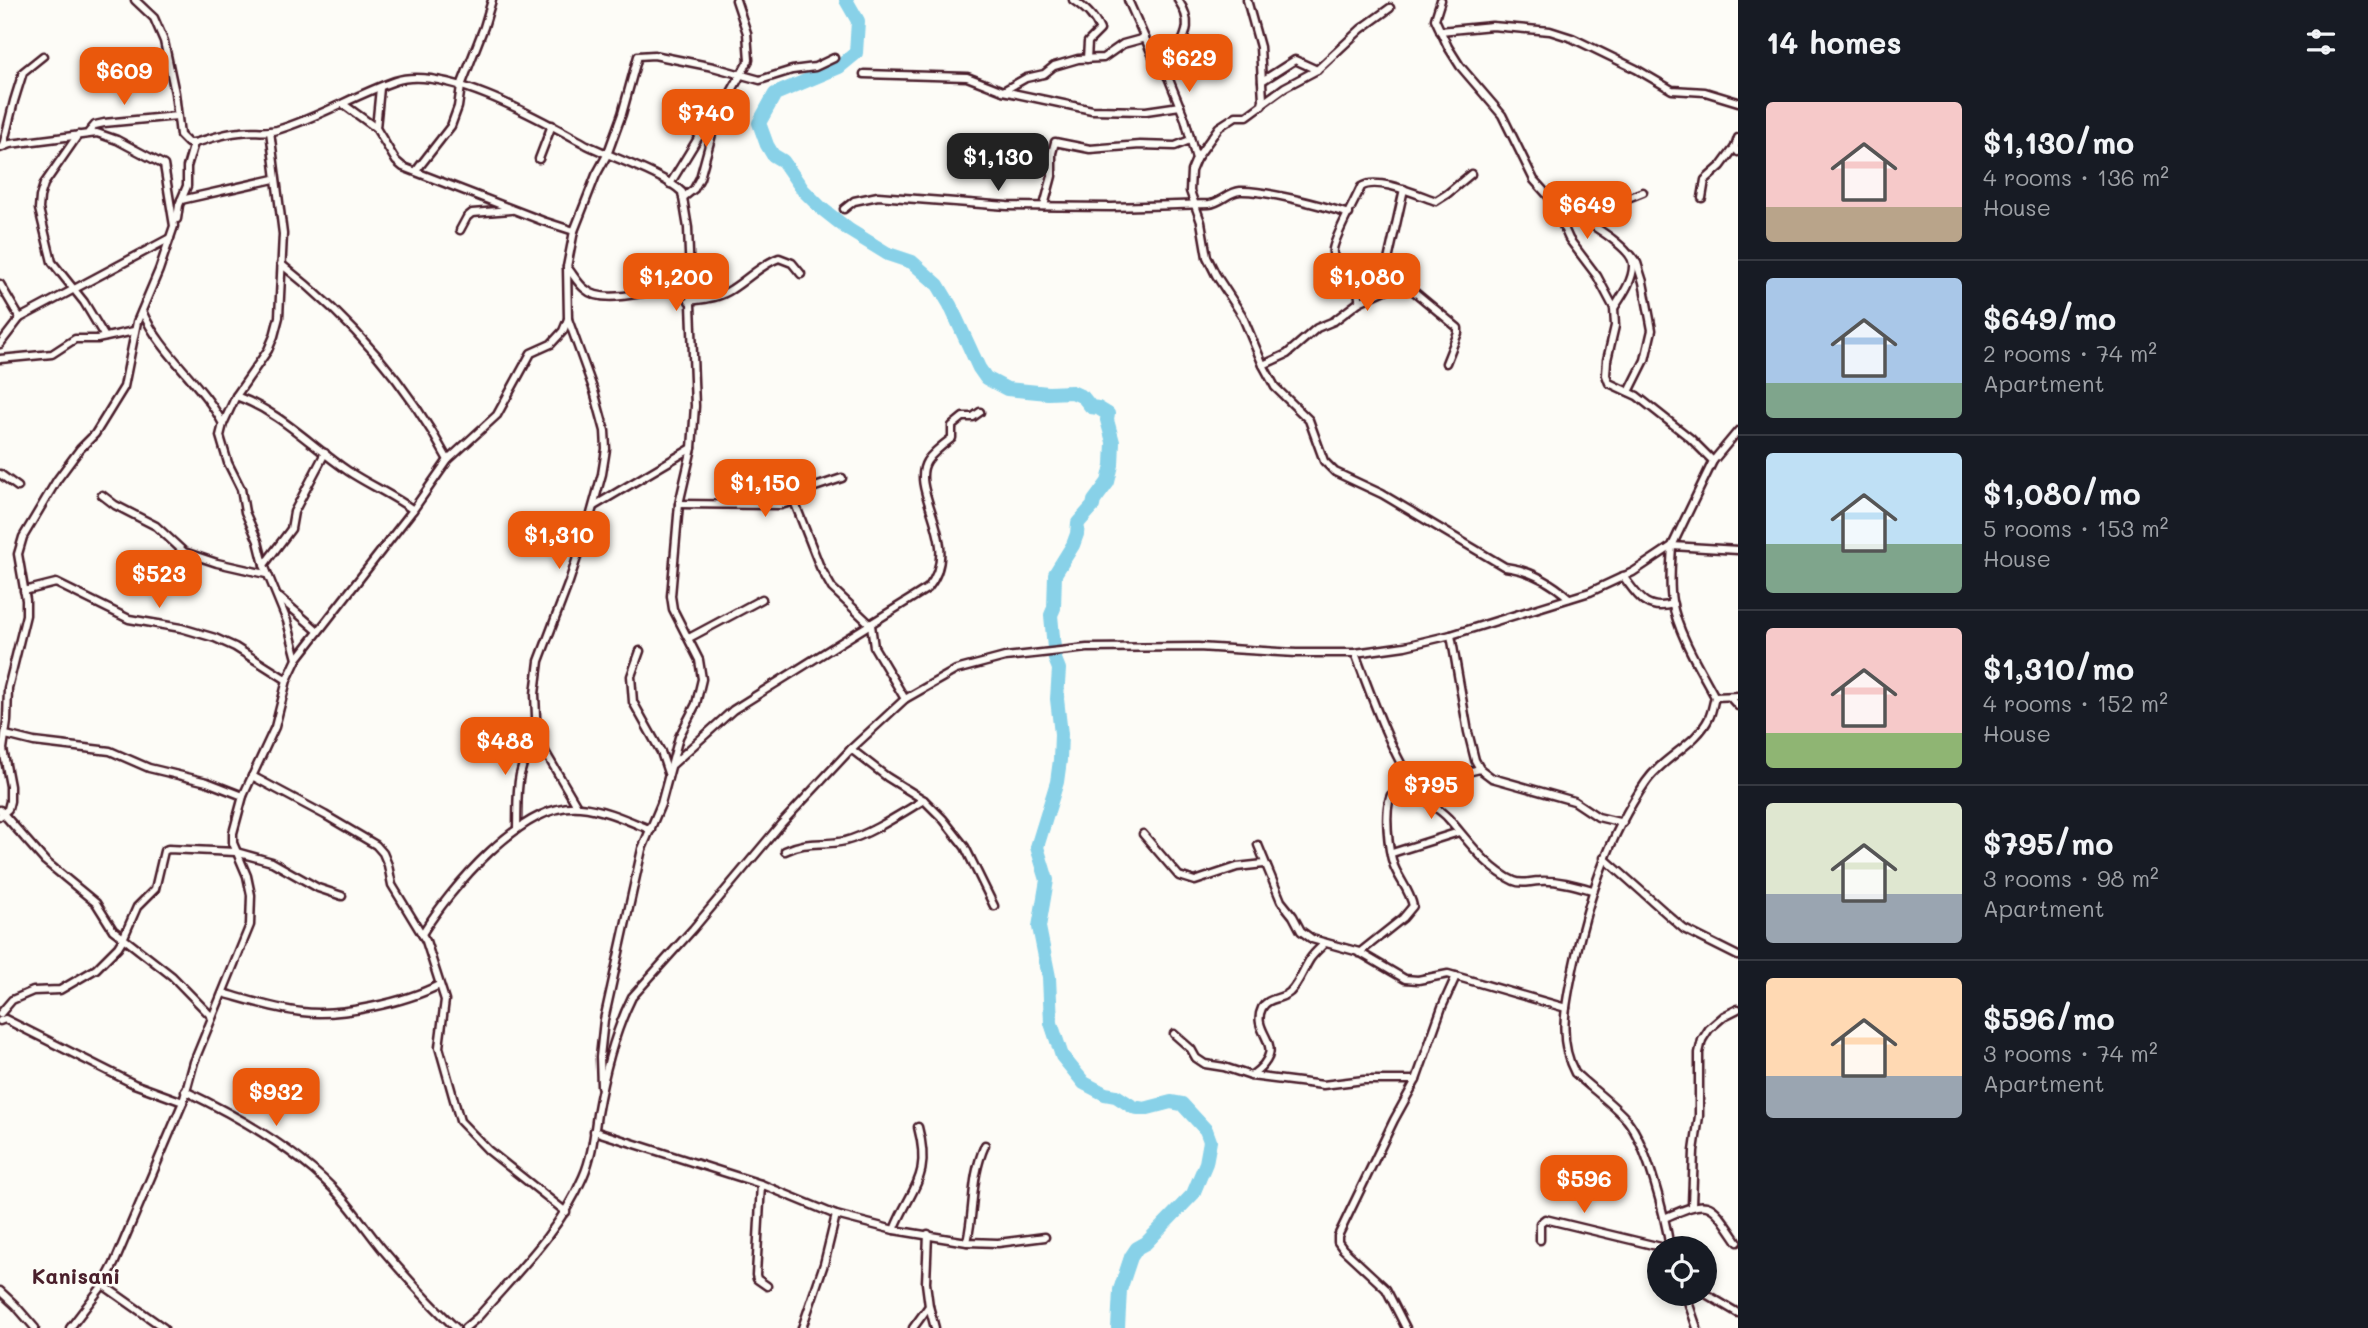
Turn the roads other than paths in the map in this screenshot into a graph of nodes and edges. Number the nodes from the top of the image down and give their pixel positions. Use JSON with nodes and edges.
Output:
{"nodes":[{"id":1,"x":135,"y":0,"type":"edge"},
{"id":2,"x":492,"y":0,"type":"edge"},
{"id":3,"x":736,"y":0,"type":"edge"},
{"id":4,"x":1073,"y":0,"type":"edge"},
{"id":5,"x":1128,"y":0,"type":"edge"},
{"id":6,"x":1178,"y":0,"type":"edge"},
{"id":7,"x":1247,"y":0,"type":"edge"},
{"id":8,"x":1441,"y":0,"type":"edge"},
{"id":9,"x":1391,"y":8,"type":"dead end"},
{"id":10,"x":1440,"y":31,"type":"junction"},
{"id":11,"x":1145,"y":38,"type":"junction"},
{"id":12,"x":43,"y":56,"type":"dead end"},
{"id":13,"x":834,"y":58,"type":"dead end"},
{"id":14,"x":1087,"y":59,"type":"junction"},
{"id":15,"x":1317,"y":70,"type":"junction"},
{"id":16,"x":864,"y":74,"type":"dead end"},
{"id":17,"x":742,"y":75,"type":"junction"},
{"id":18,"x":1168,"y":77,"type":"junction"},
{"id":19,"x":1262,"y":81,"type":"junction"},
{"id":20,"x":461,"y":86,"type":"junction"},
{"id":21,"x":380,"y":88,"type":"junction"},
{"id":22,"x":1003,"y":91,"type":"junction"},
{"id":23,"x":1738,"y":102,"type":"edge"},
{"id":24,"x":724,"y":103,"type":"junction"},
{"id":25,"x":343,"y":104,"type":"junction"},
{"id":26,"x":1262,"y":104,"type":"junction"},
{"id":27,"x":1180,"y":106,"type":"junction"},
{"id":28,"x":177,"y":116,"type":"junction"},
{"id":29,"x":552,"y":125,"type":"junction"},
{"id":30,"x":376,"y":128,"type":"junction"},
{"id":31,"x":270,"y":131,"type":"junction"},
{"id":32,"x":89,"y":132,"type":"junction"},
{"id":33,"x":78,"y":135,"type":"junction"},
{"id":34,"x":1738,"y":138,"type":"edge"},
{"id":35,"x":1190,"y":140,"type":"junction"},
{"id":36,"x":194,"y":144,"type":"junction"},
{"id":37,"x":2,"y":147,"type":"edge"},
{"id":38,"x":1737,"y":150,"type":"edge"},
{"id":39,"x":607,"y":155,"type":"junction"},
{"id":40,"x":539,"y":159,"type":"dead end"},
{"id":41,"x":1196,"y":159,"type":"junction"},
{"id":42,"x":416,"y":171,"type":"junction"},
{"id":43,"x":1471,"y":174,"type":"dead end"},
{"id":44,"x":274,"y":179,"type":"junction"},
{"id":45,"x":670,"y":184,"type":"junction"},
{"id":46,"x":1405,"y":190,"type":"junction"},
{"id":47,"x":1643,"y":192,"type":"dead end"},
{"id":48,"x":684,"y":197,"type":"junction"},
{"id":49,"x":1702,"y":198,"type":"dead end"},
{"id":50,"x":181,"y":200,"type":"junction"},
{"id":51,"x":1195,"y":204,"type":"junction"},
{"id":52,"x":1044,"y":206,"type":"junction"},
{"id":53,"x":512,"y":209,"type":"junction"},
{"id":54,"x":844,"y":209,"type":"dead end"},
{"id":55,"x":1566,"y":209,"type":"junction"},
{"id":56,"x":1557,"y":213,"type":"junction"},
{"id":57,"x":1349,"y":214,"type":"junction"},
{"id":58,"x":460,"y":230,"type":"dead end"},
{"id":59,"x":574,"y":231,"type":"junction"},
{"id":60,"x":170,"y":239,"type":"junction"},
{"id":61,"x":1631,"y":255,"type":"junction"},
{"id":62,"x":281,"y":264,"type":"junction"},
{"id":63,"x":567,"y":267,"type":"junction"},
{"id":64,"x":801,"y":274,"type":"dead end"},
{"id":65,"x":0,"y":284,"type":"edge"},
{"id":66,"x":1403,"y":285,"type":"junction"},
{"id":67,"x":74,"y":288,"type":"junction"},
{"id":68,"x":689,"y":298,"type":"junction"},
{"id":69,"x":1359,"y":302,"type":"junction"},
{"id":70,"x":1614,"y":309,"type":"junction"},
{"id":71,"x":142,"y":311,"type":"junction"},
{"id":72,"x":20,"y":318,"type":"junction"},
{"id":73,"x":568,"y":319,"type":"junction"},
{"id":74,"x":134,"y":331,"type":"junction"},
{"id":75,"x":105,"y":337,"type":"junction"},
{"id":76,"x":0,"y":344,"type":"edge"},
{"id":77,"x":0,"y":359,"type":"edge"},
{"id":78,"x":1446,"y":363,"type":"dead end"},
{"id":79,"x":1263,"y":365,"type":"junction"},
{"id":80,"x":1629,"y":392,"type":"junction"},
{"id":81,"x":236,"y":396,"type":"junction"},
{"id":82,"x":980,"y":412,"type":"dead end"},
{"id":83,"x":223,"y":424,"type":"junction"},
{"id":84,"x":1738,"y":431,"type":"edge"},
{"id":85,"x":692,"y":448,"type":"junction"},
{"id":86,"x":324,"y":453,"type":"junction"},
{"id":87,"x":448,"y":460,"type":"junction"},
{"id":88,"x":1713,"y":461,"type":"junction"},
{"id":89,"x":0,"y":474,"type":"edge"},
{"id":90,"x":842,"y":478,"type":"dead end"},
{"id":91,"x":18,"y":487,"type":"dead end"},
{"id":92,"x":102,"y":495,"type":"dead end"},
{"id":93,"x":794,"y":501,"type":"junction"},
{"id":94,"x":680,"y":504,"type":"junction"},
{"id":95,"x":594,"y":506,"type":"junction"},
{"id":96,"x":413,"y":510,"type":"junction"},
{"id":97,"x":1672,"y":546,"type":"junction"},
{"id":98,"x":1738,"y":550,"type":"edge"},
{"id":99,"x":264,"y":565,"type":"junction"},
{"id":100,"x":266,"y":574,"type":"junction"},
{"id":101,"x":1623,"y":576,"type":"junction"},
{"id":102,"x":24,"y":591,"type":"junction"},
{"id":103,"x":277,"y":596,"type":"junction"},
{"id":104,"x":1569,"y":598,"type":"junction"},
{"id":105,"x":762,"y":599,"type":"dead end"},
{"id":106,"x":1672,"y":604,"type":"junction"},
{"id":107,"x":871,"y":625,"type":"junction"},
{"id":108,"x":318,"y":631,"type":"junction"},
{"id":109,"x":1451,"y":635,"type":"junction"},
{"id":110,"x":689,"y":638,"type":"junction"},
{"id":111,"x":640,"y":651,"type":"dead end"},
{"id":112,"x":1355,"y":653,"type":"junction"},
{"id":113,"x":297,"y":659,"type":"junction"},
{"id":114,"x":287,"y":680,"type":"junction"},
{"id":115,"x":1734,"y":696,"type":"edge"},
{"id":116,"x":1715,"y":697,"type":"junction"},
{"id":117,"x":905,"y":699,"type":"junction"},
{"id":118,"x":1738,"y":706,"type":"edge"},
{"id":119,"x":6,"y":735,"type":"junction"},
{"id":120,"x":537,"y":738,"type":"junction"},
{"id":121,"x":851,"y":749,"type":"junction"},
{"id":122,"x":671,"y":766,"type":"junction"},
{"id":123,"x":1480,"y":769,"type":"junction"},
{"id":124,"x":669,"y":775,"type":"junction"},
{"id":125,"x":252,"y":776,"type":"junction"},
{"id":126,"x":1414,"y":785,"type":"junction"},
{"id":127,"x":243,"y":796,"type":"junction"},
{"id":128,"x":924,"y":800,"type":"junction"},
{"id":129,"x":577,"y":806,"type":"junction"},
{"id":130,"x":1,"y":813,"type":"edge"},
{"id":131,"x":1623,"y":823,"type":"junction"},
{"id":132,"x":517,"y":829,"type":"junction"},
{"id":133,"x":651,"y":830,"type":"junction"},
{"id":134,"x":1459,"y":832,"type":"junction"},
{"id":135,"x":1143,"y":834,"type":"dead end"},
{"id":136,"x":1258,"y":845,"type":"dead end"},
{"id":137,"x":785,"y":851,"type":"dead end"},
{"id":138,"x":236,"y":852,"type":"junction"},
{"id":139,"x":1391,"y":853,"type":"junction"},
{"id":140,"x":1604,"y":858,"type":"junction"},
{"id":141,"x":1264,"y":864,"type":"junction"},
{"id":142,"x":1592,"y":890,"type":"junction"},
{"id":143,"x":342,"y":896,"type":"dead end"},
{"id":144,"x":994,"y":906,"type":"dead end"},
{"id":145,"x":422,"y":934,"type":"junction"},
{"id":146,"x":123,"y":939,"type":"junction"},
{"id":147,"x":1325,"y":943,"type":"junction"},
{"id":148,"x":1359,"y":953,"type":"junction"},
{"id":149,"x":1738,"y":956,"type":"edge"},
{"id":150,"x":1456,"y":976,"type":"junction"},
{"id":151,"x":439,"y":985,"type":"junction"},
{"id":152,"x":223,"y":993,"type":"junction"},
{"id":153,"x":1566,"y":1008,"type":"junction"},
{"id":154,"x":1738,"y":1009,"type":"edge"},
{"id":155,"x":0,"y":1014,"type":"edge"},
{"id":156,"x":212,"y":1017,"type":"junction"},
{"id":157,"x":0,"y":1021,"type":"edge"},
{"id":158,"x":1174,"y":1034,"type":"dead end"},
{"id":159,"x":1251,"y":1076,"type":"junction"},
{"id":160,"x":1416,"y":1080,"type":"junction"},
{"id":161,"x":602,"y":1090,"type":"junction"},
{"id":162,"x":186,"y":1091,"type":"junction"},
{"id":163,"x":183,"y":1102,"type":"junction"},
{"id":164,"x":918,"y":1128,"type":"dead end"},
{"id":165,"x":594,"y":1131,"type":"junction"},
{"id":166,"x":985,"y":1145,"type":"dead end"},
{"id":167,"x":761,"y":1185,"type":"junction"},
{"id":168,"x":1692,"y":1205,"type":"junction"},
{"id":169,"x":566,"y":1212,"type":"junction"},
{"id":170,"x":836,"y":1215,"type":"junction"},
{"id":171,"x":1664,"y":1218,"type":"junction"},
{"id":172,"x":894,"y":1230,"type":"junction"},
{"id":173,"x":928,"y":1234,"type":"junction"},
{"id":174,"x":1666,"y":1236,"type":"edge"},
{"id":175,"x":1045,"y":1237,"type":"dead end"},
{"id":176,"x":1540,"y":1240,"type":"dead end"},
{"id":177,"x":967,"y":1242,"type":"junction"},
{"id":178,"x":1738,"y":1242,"type":"edge"},
{"id":179,"x":1647,"y":1243,"type":"edge"},
{"id":180,"x":103,"y":1285,"type":"junction"},
{"id":181,"x":767,"y":1286,"type":"dead end"},
{"id":182,"x":0,"y":1291,"type":"edge"},
{"id":183,"x":1717,"y":1301,"type":"edge"},
{"id":184,"x":929,"y":1306,"type":"junction"},
{"id":185,"x":1689,"y":1306,"type":"edge"},
{"id":186,"x":1738,"y":1313,"type":"edge"},
{"id":187,"x":35,"y":1328,"type":"edge"},
{"id":188,"x":71,"y":1328,"type":"edge"},
{"id":189,"x":164,"y":1328,"type":"edge"},
{"id":190,"x":456,"y":1328,"type":"edge"},
{"id":191,"x":465,"y":1328,"type":"edge"},
{"id":192,"x":802,"y":1328,"type":"edge"},
{"id":193,"x":913,"y":1328,"type":"edge"},
{"id":194,"x":935,"y":1328,"type":"edge"},
{"id":195,"x":1406,"y":1328,"type":"edge"},
{"id":196,"x":1697,"y":1328,"type":"edge"}],
"edges":[{"from":1,"to":28,"type":"street"},
{"from":2,"to":20,"type":"street"},
{"from":3,"to":17,"type":"street"},
{"from":4,"to":14,"type":"street"},
{"from":5,"to":11,"type":"street"},
{"from":6,"to":18,"type":"street"},
{"from":7,"to":19,"type":"street"},
{"from":8,"to":10,"type":"street"},
{"from":9,"to":15,"type":"street"},
{"from":10,"to":23,"type":"street"},
{"from":10,"to":56,"type":"street"},
{"from":11,"to":14,"type":"street"},
{"from":11,"to":18,"type":"street"},
{"from":12,"to":37,"type":"street"},
{"from":13,"to":17,"type":"street"},
{"from":14,"to":22,"type":"street"},
{"from":15,"to":19,"type":"street"},
{"from":15,"to":26,"type":"street"},
{"from":16,"to":22,"type":"street"},
{"from":17,"to":24,"type":"street"},
{"from":17,"to":39,"type":"street"},
{"from":18,"to":27,"type":"street"},
{"from":19,"to":26,"type":"street"},
{"from":20,"to":21,"type":"street"},
{"from":20,"to":29,"type":"street"},
{"from":20,"to":42,"type":"street"},
{"from":21,"to":25,"type":"street"},
{"from":21,"to":30,"type":"street"},
{"from":22,"to":27,"type":"street"},
{"from":24,"to":45,"type":"street"},
{"from":24,"to":48,"type":"street"},
{"from":25,"to":30,"type":"street"},
{"from":25,"to":31,"type":"street"},
{"from":26,"to":41,"type":"street"},
{"from":27,"to":35,"type":"street"},
{"from":28,"to":32,"type":"street"},
{"from":28,"to":36,"type":"street"},
{"from":29,"to":39,"type":"street"},
{"from":29,"to":40,"type":"street"},
{"from":30,"to":42,"type":"street"},
{"from":31,"to":36,"type":"street"},
{"from":31,"to":44,"type":"street"},
{"from":32,"to":33,"type":"street"},
{"from":32,"to":60,"type":"street"},
{"from":33,"to":37,"type":"street"},
{"from":33,"to":67,"type":"street"},
{"from":34,"to":38,"type":"street"},
{"from":35,"to":41,"type":"street"},
{"from":35,"to":52,"type":"street"},
{"from":36,"to":50,"type":"street"},
{"from":38,"to":49,"type":"street"},
{"from":39,"to":45,"type":"street"},
{"from":39,"to":59,"type":"street"},
{"from":41,"to":51,"type":"street"},
{"from":42,"to":53,"type":"street"},
{"from":43,"to":46,"type":"street"},
{"from":44,"to":50,"type":"street"},
{"from":44,"to":62,"type":"street"},
{"from":45,"to":48,"type":"street"},
{"from":46,"to":57,"type":"street"},
{"from":46,"to":66,"type":"street"},
{"from":47,"to":55,"type":"street"},
{"from":48,"to":68,"type":"street"},
{"from":50,"to":60,"type":"street"},
{"from":51,"to":52,"type":"street"},
{"from":51,"to":57,"type":"street"},
{"from":51,"to":79,"type":"street"},
{"from":52,"to":54,"type":"street"},
{"from":53,"to":58,"type":"street"},
{"from":53,"to":59,"type":"street"},
{"from":55,"to":56,"type":"street"},
{"from":55,"to":61,"type":"street"},
{"from":56,"to":70,"type":"street"},
{"from":57,"to":69,"type":"street"},
{"from":59,"to":63,"type":"street"},
{"from":60,"to":67,"type":"street"},
{"from":60,"to":71,"type":"street"},
{"from":61,"to":70,"type":"street"},
{"from":61,"to":80,"type":"street"},
{"from":62,"to":81,"type":"street"},
{"from":62,"to":87,"type":"street"},
{"from":63,"to":68,"type":"street"},
{"from":63,"to":73,"type":"street"},
{"from":64,"to":68,"type":"street"},
{"from":65,"to":72,"type":"street"},
{"from":66,"to":69,"type":"street"},
{"from":66,"to":78,"type":"street"},
{"from":67,"to":72,"type":"street"},
{"from":67,"to":75,"type":"street"},
{"from":68,"to":85,"type":"street"},
{"from":69,"to":79,"type":"street"},
{"from":70,"to":80,"type":"street"},
{"from":71,"to":74,"type":"street"},
{"from":71,"to":83,"type":"street"},
{"from":72,"to":76,"type":"street"},
{"from":73,"to":87,"type":"street"},
{"from":73,"to":95,"type":"street"},
{"from":74,"to":75,"type":"street"},
{"from":74,"to":102,"type":"street"},
{"from":75,"to":77,"type":"street"},
{"from":79,"to":104,"type":"street"},
{"from":80,"to":88,"type":"street"},
{"from":81,"to":83,"type":"street"},
{"from":81,"to":86,"type":"street"},
{"from":82,"to":107,"type":"street"},
{"from":83,"to":99,"type":"street"},
{"from":84,"to":88,"type":"street"},
{"from":85,"to":94,"type":"street"},
{"from":85,"to":95,"type":"street"},
{"from":86,"to":96,"type":"street"},
{"from":86,"to":99,"type":"street"},
{"from":87,"to":96,"type":"street"},
{"from":88,"to":97,"type":"street"},
{"from":89,"to":91,"type":"street"},
{"from":90,"to":93,"type":"street"},
{"from":92,"to":100,"type":"street"},
{"from":93,"to":94,"type":"street"},
{"from":93,"to":107,"type":"street"},
{"from":94,"to":110,"type":"street"},
{"from":95,"to":120,"type":"street"},
{"from":96,"to":108,"type":"street"},
{"from":97,"to":98,"type":"street"},
{"from":97,"to":101,"type":"street"},
{"from":97,"to":106,"type":"street"},
{"from":99,"to":100,"type":"street"},
{"from":100,"to":103,"type":"street"},
{"from":101,"to":104,"type":"street"},
{"from":101,"to":106,"type":"street"},
{"from":102,"to":114,"type":"street"},
{"from":102,"to":119,"type":"street"},
{"from":103,"to":108,"type":"street"},
{"from":103,"to":113,"type":"street"},
{"from":104,"to":109,"type":"street"},
{"from":105,"to":110,"type":"street"},
{"from":106,"to":116,"type":"street"},
{"from":107,"to":117,"type":"street"},
{"from":107,"to":122,"type":"street"},
{"from":108,"to":113,"type":"street"},
{"from":109,"to":112,"type":"street"},
{"from":109,"to":123,"type":"street"},
{"from":110,"to":122,"type":"street"},
{"from":111,"to":124,"type":"street"},
{"from":112,"to":117,"type":"street"},
{"from":112,"to":126,"type":"street"},
{"from":113,"to":114,"type":"street"},
{"from":114,"to":125,"type":"street"},
{"from":115,"to":116,"type":"street"},
{"from":115,"to":118,"type":"street"},
{"from":116,"to":131,"type":"street"},
{"from":117,"to":121,"type":"street"},
{"from":119,"to":127,"type":"street"},
{"from":119,"to":130,"type":"street"},
{"from":120,"to":129,"type":"street"},
{"from":120,"to":132,"type":"street"},
{"from":121,"to":128,"type":"street"},
{"from":121,"to":161,"type":"street"},
{"from":122,"to":124,"type":"street"},
{"from":123,"to":126,"type":"street"},
{"from":123,"to":131,"type":"street"},
{"from":124,"to":133,"type":"street"},
{"from":125,"to":127,"type":"street"},
{"from":125,"to":145,"type":"street"},
{"from":126,"to":134,"type":"street"},
{"from":126,"to":139,"type":"street"},
{"from":127,"to":138,"type":"street"},
{"from":128,"to":137,"type":"street"},
{"from":128,"to":144,"type":"street"},
{"from":129,"to":132,"type":"street"},
{"from":129,"to":133,"type":"street"},
{"from":130,"to":146,"type":"street"},
{"from":131,"to":140,"type":"street"},
{"from":132,"to":145,"type":"street"},
{"from":133,"to":161,"type":"street"},
{"from":134,"to":139,"type":"street"},
{"from":134,"to":142,"type":"street"},
{"from":135,"to":141,"type":"street"},
{"from":136,"to":141,"type":"street"},
{"from":138,"to":143,"type":"street"},
{"from":138,"to":146,"type":"street"},
{"from":138,"to":152,"type":"street"},
{"from":139,"to":148,"type":"street"},
{"from":140,"to":142,"type":"street"},
{"from":140,"to":149,"type":"street"},
{"from":141,"to":147,"type":"street"},
{"from":142,"to":153,"type":"street"},
{"from":145,"to":151,"type":"street"},
{"from":146,"to":155,"type":"street"},
{"from":146,"to":156,"type":"street"},
{"from":147,"to":148,"type":"street"},
{"from":147,"to":159,"type":"street"},
{"from":148,"to":150,"type":"street"},
{"from":150,"to":153,"type":"street"},
{"from":150,"to":160,"type":"street"},
{"from":151,"to":152,"type":"street"},
{"from":151,"to":169,"type":"street"},
{"from":152,"to":156,"type":"street"},
{"from":153,"to":171,"type":"street"},
{"from":154,"to":168,"type":"street"},
{"from":156,"to":162,"type":"street"},
{"from":157,"to":163,"type":"street"},
{"from":158,"to":159,"type":"street"},
{"from":159,"to":160,"type":"street"},
{"from":160,"to":195,"type":"street"},
{"from":161,"to":165,"type":"street"},
{"from":162,"to":163,"type":"street"},
{"from":162,"to":190,"type":"street"},
{"from":163,"to":180,"type":"street"},
{"from":164,"to":172,"type":"street"},
{"from":165,"to":167,"type":"street"},
{"from":165,"to":169,"type":"street"},
{"from":166,"to":177,"type":"street"},
{"from":167,"to":170,"type":"street"},
{"from":167,"to":181,"type":"street"},
{"from":168,"to":171,"type":"street"},
{"from":168,"to":178,"type":"street"},
{"from":169,"to":191,"type":"street"},
{"from":170,"to":172,"type":"street"},
{"from":170,"to":192,"type":"street"},
{"from":171,"to":174,"type":"street"},
{"from":172,"to":173,"type":"street"},
{"from":173,"to":177,"type":"street"},
{"from":173,"to":184,"type":"street"},
{"from":175,"to":177,"type":"street"},
{"from":176,"to":179,"type":"street"},
{"from":180,"to":188,"type":"street"},
{"from":180,"to":189,"type":"street"},
{"from":182,"to":187,"type":"street"},
{"from":183,"to":186,"type":"street"},
{"from":184,"to":193,"type":"street"},
{"from":184,"to":194,"type":"street"},
{"from":185,"to":196,"type":"street"}]}
